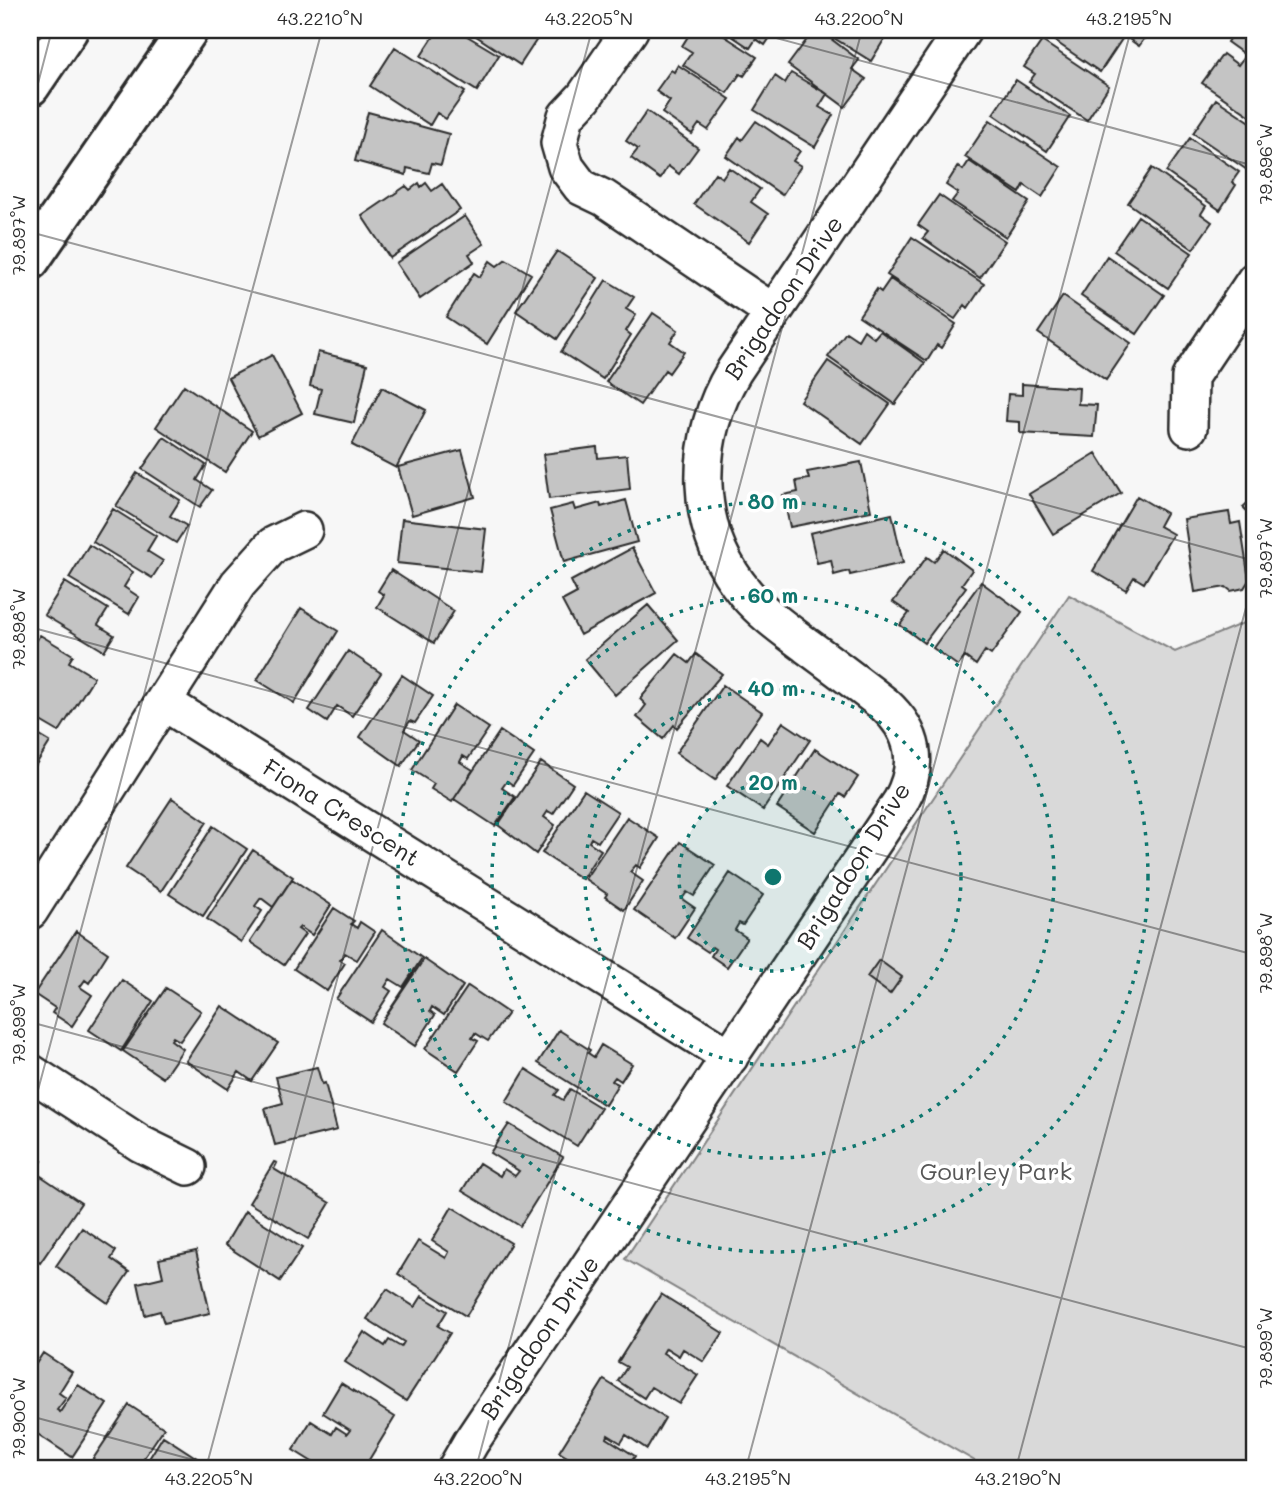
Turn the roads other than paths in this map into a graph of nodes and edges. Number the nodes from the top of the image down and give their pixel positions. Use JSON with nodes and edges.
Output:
{"nodes":[{"id":1,"x":68,"y":30,"type":"edge"},
{"id":2,"x":188,"y":30,"type":"edge"},
{"id":3,"x":630,"y":30,"type":"edge"},
{"id":4,"x":963,"y":30,"type":"edge"},
{"id":5,"x":30,"y":86,"type":"edge"},
{"id":6,"x":30,"y":260,"type":"edge"},
{"id":7,"x":1249,"y":302,"type":"edge"},
{"id":8,"x":774,"y":312,"type":"junction"},
{"id":9,"x":1189,"y":428,"type":"dead end"},
{"id":10,"x":304,"y":530,"type":"dead end"},
{"id":11,"x":163,"y":702,"type":"junction"},
{"id":12,"x":30,"y":911,"type":"edge"},
{"id":13,"x":730,"y":1057,"type":"junction"},
{"id":14,"x":30,"y":1072,"type":"edge"},
{"id":15,"x":188,"y":1167,"type":"dead end"},
{"id":16,"x":456,"y":1468,"type":"edge"}],
"edges":[{"from":1,"to":5,"type":"highway"},
{"from":2,"to":6,"type":"highway"},
{"from":3,"to":8,"type":"street"},
{"from":4,"to":8,"type":"street","name":"Brigadoon Drive"},
{"from":7,"to":9,"type":"street"},
{"from":8,"to":13,"type":"street","name":"Brigadoon Drive"},
{"from":10,"to":11,"type":"street"},
{"from":11,"to":12,"type":"street"},
{"from":11,"to":13,"type":"street","name":"Fiona Crescent"},
{"from":13,"to":16,"type":"street","name":"Brigadoon Drive"},
{"from":14,"to":15,"type":"street"}]}
